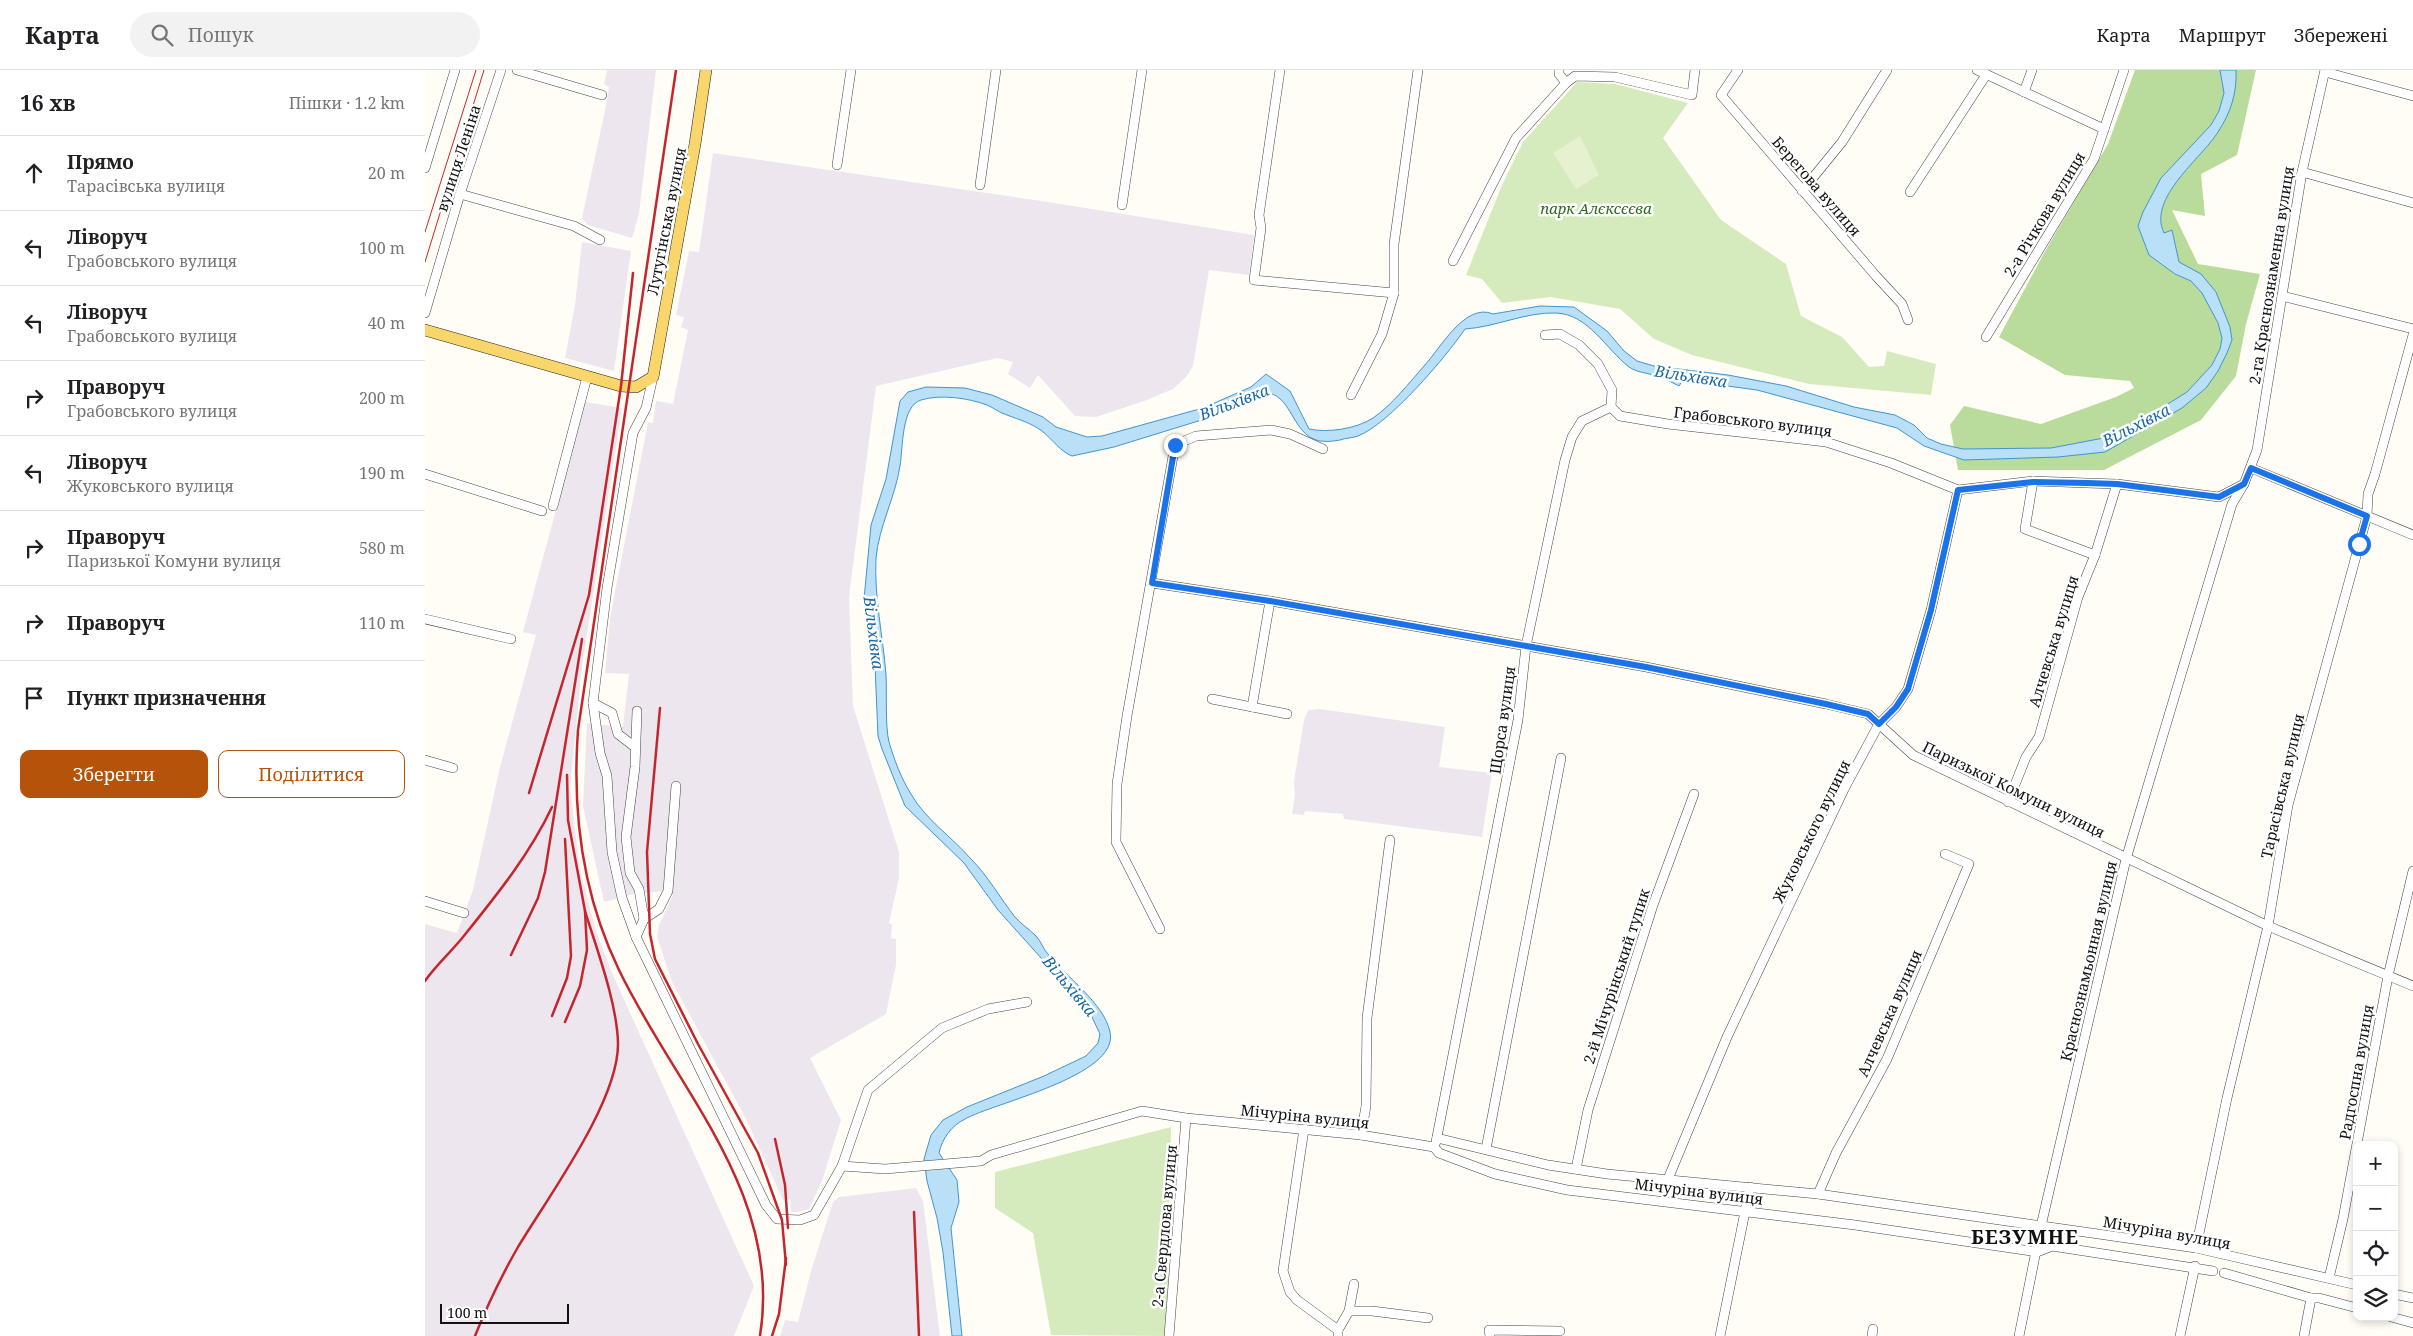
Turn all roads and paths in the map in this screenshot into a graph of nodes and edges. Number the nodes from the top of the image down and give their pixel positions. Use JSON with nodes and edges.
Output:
{"nodes":[{"id":1,"x":455,"y":70,"type":"edge"},
{"id":2,"x":501,"y":70,"type":"edge"},
{"id":3,"x":517,"y":70,"type":"edge"},
{"id":4,"x":706,"y":70,"type":"edge"},
{"id":5,"x":851,"y":70,"type":"edge"},
{"id":6,"x":996,"y":70,"type":"edge"},
{"id":7,"x":1142,"y":70,"type":"edge"},
{"id":8,"x":1280,"y":70,"type":"edge"},
{"id":9,"x":1418,"y":70,"type":"edge"},
{"id":10,"x":1559,"y":70,"type":"edge"},
{"id":11,"x":1695,"y":70,"type":"edge"},
{"id":12,"x":1738,"y":70,"type":"edge"},
{"id":13,"x":1887,"y":70,"type":"edge"},
{"id":14,"x":1977,"y":70,"type":"edge"},
{"id":15,"x":2032,"y":70,"type":"edge"},
{"id":16,"x":2124,"y":70,"type":"edge"},
{"id":17,"x":2325,"y":71,"type":"edge"},
{"id":18,"x":1986,"y":75,"type":"junction"},
{"id":19,"x":1566,"y":83,"type":"junction"},
{"id":20,"x":2024,"y":92,"type":"junction"},
{"id":21,"x":602,"y":95,"type":"dead end"},
{"id":22,"x":2413,"y":96,"type":"edge"},
{"id":23,"x":2104,"y":129,"type":"junction"},
{"id":24,"x":837,"y":165,"type":"dead end"},
{"id":25,"x":425,"y":168,"type":"edge"},
{"id":26,"x":2302,"y":172,"type":"junction"},
{"id":27,"x":980,"y":185,"type":"dead end"},
{"id":28,"x":1803,"y":191,"type":"junction"},
{"id":29,"x":1910,"y":192,"type":"dead end"},
{"id":30,"x":460,"y":194,"type":"junction"},
{"id":31,"x":2413,"y":203,"type":"edge"},
{"id":32,"x":1122,"y":204,"type":"dead end"},
{"id":33,"x":600,"y":240,"type":"dead end"},
{"id":34,"x":1453,"y":262,"type":"dead end"},
{"id":35,"x":1394,"y":293,"type":"junction"},
{"id":36,"x":2282,"y":296,"type":"junction"},
{"id":37,"x":425,"y":312,"type":"edge"},
{"id":38,"x":1908,"y":320,"type":"dead end"},
{"id":39,"x":2413,"y":329,"type":"edge"},
{"id":40,"x":425,"y":330,"type":"edge"},
{"id":41,"x":1545,"y":335,"type":"dead end"},
{"id":42,"x":2413,"y":335,"type":"edge"},
{"id":43,"x":1985,"y":337,"type":"dead end"},
{"id":44,"x":587,"y":377,"type":"junction"},
{"id":45,"x":653,"y":377,"type":"junction"},
{"id":46,"x":1351,"y":395,"type":"dead end"},
{"id":47,"x":1611,"y":407,"type":"junction"},
{"id":48,"x":1323,"y":449,"type":"dead end"},
{"id":49,"x":2251,"y":468,"type":"junction"},
{"id":50,"x":425,"y":474,"type":"edge"},
{"id":51,"x":2033,"y":482,"type":"junction"},
{"id":52,"x":2117,"y":484,"type":"junction"},
{"id":53,"x":2244,"y":484,"type":"junction"},
{"id":54,"x":1958,"y":490,"type":"junction"},
{"id":55,"x":553,"y":506,"type":"dead end"},
{"id":56,"x":542,"y":512,"type":"dead end"},
{"id":57,"x":2367,"y":516,"type":"junction"},
{"id":58,"x":2413,"y":535,"type":"edge"},
{"id":59,"x":2095,"y":555,"type":"junction"},
{"id":60,"x":1152,"y":583,"type":"junction"},
{"id":61,"x":1270,"y":601,"type":"junction"},
{"id":62,"x":425,"y":619,"type":"edge"},
{"id":63,"x":511,"y":639,"type":"dead end"},
{"id":64,"x":1526,"y":646,"type":"junction"},
{"id":65,"x":1212,"y":699,"type":"dead end"},
{"id":66,"x":593,"y":703,"type":"junction"},
{"id":67,"x":1252,"y":707,"type":"junction"},
{"id":68,"x":637,"y":711,"type":"dead end"},
{"id":69,"x":1287,"y":714,"type":"dead end"},
{"id":70,"x":1879,"y":724,"type":"junction"},
{"id":71,"x":635,"y":747,"type":"junction"},
{"id":72,"x":1561,"y":758,"type":"dead end"},
{"id":73,"x":425,"y":760,"type":"edge"},
{"id":74,"x":453,"y":768,"type":"dead end"},
{"id":75,"x":676,"y":786,"type":"dead end"},
{"id":76,"x":1694,"y":794,"type":"dead end"},
{"id":77,"x":2008,"y":802,"type":"junction"},
{"id":78,"x":1390,"y":840,"type":"dead end"},
{"id":79,"x":1945,"y":854,"type":"dead end"},
{"id":80,"x":2126,"y":859,"type":"junction"},
{"id":81,"x":2413,"y":871,"type":"edge"},
{"id":82,"x":425,"y":901,"type":"edge"},
{"id":83,"x":464,"y":913,"type":"dead end"},
{"id":84,"x":644,"y":919,"type":"junction"},
{"id":85,"x":2268,"y":926,"type":"junction"},
{"id":86,"x":1160,"y":929,"type":"dead end"},
{"id":87,"x":636,"y":937,"type":"junction"},
{"id":88,"x":2387,"y":976,"type":"junction"},
{"id":89,"x":2413,"y":986,"type":"edge"},
{"id":90,"x":1027,"y":1002,"type":"dead end"},
{"id":91,"x":1186,"y":1118,"type":"junction"},
{"id":92,"x":1304,"y":1129,"type":"junction"},
{"id":93,"x":1361,"y":1135,"type":"junction"},
{"id":94,"x":1436,"y":1142,"type":"junction"},
{"id":95,"x":1486,"y":1149,"type":"junction"},
{"id":96,"x":842,"y":1166,"type":"junction"},
{"id":97,"x":1576,"y":1169,"type":"junction"},
{"id":98,"x":1668,"y":1179,"type":"junction"},
{"id":99,"x":1750,"y":1187,"type":"junction"},
{"id":100,"x":1818,"y":1194,"type":"junction"},
{"id":101,"x":1747,"y":1211,"type":"junction"},
{"id":102,"x":2041,"y":1226,"type":"junction"},
{"id":103,"x":2196,"y":1248,"type":"junction"},
{"id":104,"x":2037,"y":1252,"type":"junction"},
{"id":105,"x":2195,"y":1266,"type":"junction"},
{"id":106,"x":2213,"y":1271,"type":"dead end"},
{"id":107,"x":2224,"y":1272,"type":"dead end"},
{"id":108,"x":2329,"y":1278,"type":"junction"},
{"id":109,"x":1354,"y":1284,"type":"dead end"},
{"id":110,"x":2353,"y":1284,"type":"edge"},
{"id":111,"x":2398,"y":1295,"type":"edge"},
{"id":112,"x":2311,"y":1298,"type":"junction"},
{"id":113,"x":2413,"y":1298,"type":"edge"},
{"id":114,"x":2353,"y":1307,"type":"edge"},
{"id":115,"x":1349,"y":1311,"type":"junction"},
{"id":116,"x":1428,"y":1318,"type":"dead end"},
{"id":117,"x":2398,"y":1319,"type":"edge"},
{"id":118,"x":2413,"y":1323,"type":"edge"},
{"id":119,"x":1560,"y":1331,"type":"dead end"},
{"id":120,"x":1338,"y":1333,"type":"edge"},
{"id":121,"x":1169,"y":1336,"type":"edge"},
{"id":122,"x":1490,"y":1336,"type":"edge"},
{"id":123,"x":1720,"y":1336,"type":"edge"},
{"id":124,"x":2019,"y":1336,"type":"edge"},
{"id":125,"x":2179,"y":1336,"type":"edge"},
{"id":126,"x":2303,"y":1336,"type":"edge"}],
"edges":[{"from":1,"to":25,"type":"street","name":"вулиця Леніна"},
{"from":2,"to":30,"type":"street","name":"вулиця Леніна"},
{"from":3,"to":21,"type":"street"},
{"from":4,"to":45,"type":"main road","name":"Лутугінська вулиця"},
{"from":5,"to":24,"type":"street"},
{"from":6,"to":27,"type":"street"},
{"from":7,"to":32,"type":"street"},
{"from":8,"to":35,"type":"street"},
{"from":9,"to":35,"type":"street"},
{"from":10,"to":19,"type":"street"},
{"from":11,"to":19,"type":"street"},
{"from":12,"to":28,"type":"street","name":"Берегова вулиця"},
{"from":13,"to":28,"type":"street"},
{"from":14,"to":18,"type":"street"},
{"from":15,"to":20,"type":"street"},
{"from":16,"to":23,"type":"street","name":"2-а Річкова вулиця"},
{"from":17,"to":22,"type":"street"},
{"from":17,"to":26,"type":"street","name":"2-га Краснознаменна вулиця"},
{"from":18,"to":20,"type":"street"},
{"from":18,"to":29,"type":"street"},
{"from":19,"to":34,"type":"street"},
{"from":20,"to":23,"type":"street"},
{"from":23,"to":43,"type":"street","name":"2-а Річкова вулиця"},
{"from":26,"to":31,"type":"street"},
{"from":26,"to":36,"type":"street","name":"2-га Краснознаменна вулиця"},
{"from":28,"to":38,"type":"street","name":"Берегова вулиця"},
{"from":30,"to":33,"type":"street"},
{"from":30,"to":37,"type":"street","name":"вулиця Леніна"},
{"from":35,"to":46,"type":"street"},
{"from":36,"to":39,"type":"street"},
{"from":36,"to":49,"type":"street","name":"2-га Краснознаменна вулиця"},
{"from":40,"to":44,"type":"main road"},
{"from":41,"to":47,"type":"street"},
{"from":42,"to":57,"type":"street","name":"Тарасівська вулиця"},
{"from":44,"to":45,"type":"main road"},
{"from":44,"to":55,"type":"street"},
{"from":45,"to":66,"type":"street"},
{"from":47,"to":54,"type":"street","name":"Грабовського вулиця"},
{"from":47,"to":64,"type":"street","name":"Щорса вулиця"},
{"from":48,"to":60,"type":"street"},
{"from":49,"to":53,"type":"street","name":"2-га Краснознаменна вулиця"},
{"from":49,"to":57,"type":"street"},
{"from":50,"to":56,"type":"street"},
{"from":51,"to":52,"type":"street","name":"Грабовського вулиця"},
{"from":51,"to":54,"type":"street","name":"Грабовського вулиця"},
{"from":51,"to":59,"type":"street"},
{"from":52,"to":53,"type":"street","name":"Грабовського вулиця"},
{"from":52,"to":59,"type":"street","name":"Алчевська вулиця"},
{"from":53,"to":80,"type":"street","name":"Краснознамьонная вулиця"},
{"from":54,"to":70,"type":"street","name":"Жуковського вулиця"},
{"from":57,"to":58,"type":"street"},
{"from":57,"to":85,"type":"street","name":"Тарасівська вулиця"},
{"from":59,"to":77,"type":"street","name":"Алчевська вулиця"},
{"from":60,"to":61,"type":"street","name":"Паризької Комуни вулиця"},
{"from":60,"to":86,"type":"street"},
{"from":61,"to":64,"type":"street","name":"Паризької Комуни вулиця"},
{"from":61,"to":67,"type":"street"},
{"from":62,"to":63,"type":"street"},
{"from":64,"to":70,"type":"street","name":"Паризької Комуни вулиця"},
{"from":64,"to":94,"type":"street","name":"Щорса вулиця"},
{"from":65,"to":67,"type":"street"},
{"from":66,"to":71,"type":"street"},
{"from":66,"to":87,"type":"street"},
{"from":67,"to":69,"type":"street"},
{"from":68,"to":71,"type":"street"},
{"from":70,"to":77,"type":"street","name":"Паризької Комуни вулиця"},
{"from":70,"to":98,"type":"street","name":"Жуковського вулиця"},
{"from":71,"to":84,"type":"street"},
{"from":72,"to":95,"type":"street"},
{"from":73,"to":74,"type":"street"},
{"from":75,"to":84,"type":"street"},
{"from":76,"to":97,"type":"street","name":"2-й Мічурінський тупик"},
{"from":77,"to":80,"type":"street","name":"Паризької Комуни вулиця"},
{"from":78,"to":93,"type":"street"},
{"from":79,"to":100,"type":"street","name":"Алчевська вулиця"},
{"from":80,"to":85,"type":"street","name":"Паризької Комуни вулиця"},
{"from":80,"to":102,"type":"street","name":"Краснознамьонная вулиця"},
{"from":81,"to":88,"type":"street","name":"Радгоспна вулиця"},
{"from":82,"to":83,"type":"street"},
{"from":84,"to":87,"type":"street"},
{"from":85,"to":88,"type":"street","name":"Паризької Комуни вулиця"},
{"from":85,"to":103,"type":"street","name":"Тарасівська вулиця"},
{"from":87,"to":96,"type":"street"},
{"from":88,"to":89,"type":"street","name":"Паризької Комуни вулиця"},
{"from":88,"to":108,"type":"street","name":"Радгоспна вулиця"},
{"from":90,"to":96,"type":"street"},
{"from":91,"to":92,"type":"street","name":"Мічуріна вулиця"},
{"from":91,"to":96,"type":"street","name":"Мічуріна вулиця"},
{"from":91,"to":121,"type":"street","name":"2-а Свердлова вулиця"},
{"from":92,"to":93,"type":"street","name":"Мічуріна вулиця"},
{"from":92,"to":120,"type":"street"},
{"from":93,"to":94,"type":"street","name":"Мічуріна вулиця"},
{"from":94,"to":95,"type":"street","name":"Мічуріна вулиця"},
{"from":94,"to":101,"type":"street","name":"Мічуріна вулиця"},
{"from":95,"to":97,"type":"street","name":"Мічуріна вулиця"},
{"from":97,"to":98,"type":"street","name":"Мічуріна вулиця"},
{"from":98,"to":99,"type":"street","name":"Мічуріна вулиця"},
{"from":99,"to":100,"type":"street","name":"Мічуріна вулиця"},
{"from":99,"to":101,"type":"street"},
{"from":100,"to":102,"type":"street","name":"Мічуріна вулиця"},
{"from":101,"to":104,"type":"street","name":"Мічуріна вулиця"},
{"from":101,"to":123,"type":"street"},
{"from":102,"to":103,"type":"street","name":"Мічуріна вулиця"},
{"from":102,"to":104,"type":"street","name":"Краснознамьонная вулиця"},
{"from":103,"to":108,"type":"street","name":"Мічуріна вулиця"},
{"from":104,"to":105,"type":"street","name":"Мічуріна вулиця"},
{"from":104,"to":124,"type":"street","name":"Краснознамьонная вулиця"},
{"from":105,"to":106,"type":"street","name":"Мічуріна вулиця"},
{"from":105,"to":125,"type":"street"},
{"from":107,"to":112,"type":"street","name":"Мічуріна вулиця"},
{"from":108,"to":110,"type":"street","name":"Мічуріна вулиця"},
{"from":109,"to":115,"type":"street"},
{"from":111,"to":113,"type":"street"},
{"from":112,"to":114,"type":"street","name":"Мічуріна вулиця"},
{"from":112,"to":126,"type":"street"},
{"from":115,"to":116,"type":"street"},
{"from":115,"to":120,"type":"street"},
{"from":117,"to":118,"type":"street"},
{"from":119,"to":122,"type":"street"}]}
